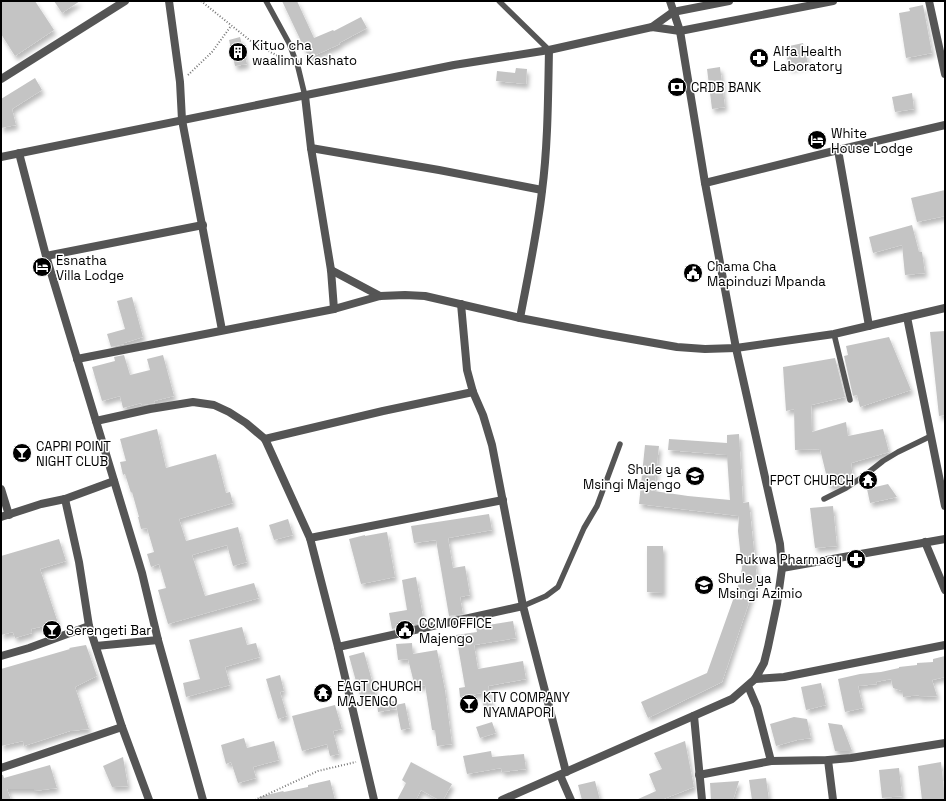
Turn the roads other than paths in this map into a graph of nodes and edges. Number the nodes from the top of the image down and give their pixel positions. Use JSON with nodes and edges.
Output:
{"nodes":[{"id":1,"x":125,"y":1,"type":"edge"},
{"id":2,"x":168,"y":1,"type":"edge"},
{"id":3,"x":266,"y":1,"type":"edge"},
{"id":4,"x":499,"y":1,"type":"edge"},
{"id":5,"x":670,"y":1,"type":"edge"},
{"id":6,"x":729,"y":1,"type":"edge"},
{"id":7,"x":833,"y":1,"type":"edge"},
{"id":8,"x":929,"y":1,"type":"edge"},
{"id":9,"x":673,"y":12,"type":"junction"},
{"id":10,"x":652,"y":27,"type":"junction"},
{"id":11,"x":680,"y":31,"type":"junction"},
{"id":12,"x":549,"y":50,"type":"junction"},
{"id":13,"x":944,"y":68,"type":"edge"},
{"id":14,"x":1,"y":79,"type":"edge"},
{"id":15,"x":305,"y":96,"type":"junction"},
{"id":16,"x":182,"y":120,"type":"junction"},
{"id":17,"x":945,"y":125,"type":"edge"},
{"id":18,"x":311,"y":148,"type":"junction"},
{"id":19,"x":838,"y":150,"type":"junction"},
{"id":20,"x":19,"y":153,"type":"junction"},
{"id":21,"x":1,"y":157,"type":"edge"},
{"id":22,"x":706,"y":183,"type":"junction"},
{"id":23,"x":542,"y":190,"type":"junction"},
{"id":24,"x":203,"y":225,"type":"junction"},
{"id":25,"x":46,"y":256,"type":"junction"},
{"id":26,"x":331,"y":270,"type":"junction"},
{"id":27,"x":380,"y":296,"type":"junction"},
{"id":28,"x":461,"y":304,"type":"junction"},
{"id":29,"x":945,"y":308,"type":"edge"},
{"id":30,"x":334,"y":309,"type":"junction"},
{"id":31,"x":907,"y":317,"type":"junction"},
{"id":32,"x":520,"y":318,"type":"junction"},
{"id":33,"x":869,"y":326,"type":"junction"},
{"id":34,"x":222,"y":330,"type":"junction"},
{"id":35,"x":834,"y":334,"type":"junction"},
{"id":36,"x":736,"y":348,"type":"junction"},
{"id":37,"x":77,"y":358,"type":"junction"},
{"id":38,"x":473,"y":392,"type":"junction"},
{"id":39,"x":850,"y":400,"type":"dead end"},
{"id":40,"x":96,"y":421,"type":"junction"},
{"id":41,"x":931,"y":436,"type":"junction"},
{"id":42,"x":265,"y":439,"type":"junction"},
{"id":43,"x":620,"y":444,"type":"dead end"},
{"id":44,"x":114,"y":481,"type":"junction"},
{"id":45,"x":1,"y":489,"type":"edge"},
{"id":46,"x":65,"y":499,"type":"junction"},
{"id":47,"x":824,"y":499,"type":"dead end"},
{"id":48,"x":503,"y":500,"type":"junction"},
{"id":49,"x":945,"y":506,"type":"edge"},
{"id":50,"x":5,"y":516,"type":"edge"},
{"id":51,"x":310,"y":538,"type":"junction"},
{"id":52,"x":945,"y":539,"type":"edge"},
{"id":53,"x":925,"y":542,"type":"junction"},
{"id":54,"x":782,"y":568,"type":"junction"},
{"id":55,"x":945,"y":590,"type":"edge"},
{"id":56,"x":523,"y":606,"type":"junction"},
{"id":57,"x":89,"y":626,"type":"junction"},
{"id":58,"x":158,"y":640,"type":"junction"},
{"id":59,"x":96,"y":646,"type":"junction"},
{"id":60,"x":945,"y":646,"type":"edge"},
{"id":61,"x":338,"y":647,"type":"junction"},
{"id":62,"x":1,"y":656,"type":"edge"},
{"id":63,"x":755,"y":679,"type":"junction"},
{"id":64,"x":748,"y":686,"type":"junction"},
{"id":65,"x":694,"y":716,"type":"junction"},
{"id":66,"x":122,"y":727,"type":"junction"},
{"id":67,"x":945,"y":743,"type":"edge"},
{"id":68,"x":828,"y":760,"type":"junction"},
{"id":69,"x":771,"y":761,"type":"junction"},
{"id":70,"x":1,"y":768,"type":"edge"},
{"id":71,"x":563,"y":773,"type":"junction"},
{"id":72,"x":699,"y":775,"type":"junction"},
{"id":73,"x":149,"y":800,"type":"edge"},
{"id":74,"x":203,"y":800,"type":"edge"},
{"id":75,"x":374,"y":800,"type":"edge"},
{"id":76,"x":502,"y":800,"type":"edge"},
{"id":77,"x":571,"y":800,"type":"edge"},
{"id":78,"x":702,"y":800,"type":"edge"},
{"id":79,"x":833,"y":800,"type":"edge"}],
"edges":[{"from":1,"to":14,"type":"street"},
{"from":2,"to":16,"type":"street"},
{"from":3,"to":15,"type":"lane"},
{"from":4,"to":12,"type":"lane"},
{"from":5,"to":9,"type":"street"},
{"from":6,"to":9,"type":"street"},
{"from":7,"to":11,"type":"street"},
{"from":8,"to":13,"type":"street"},
{"from":9,"to":10,"type":"street"},
{"from":9,"to":11,"type":"street"},
{"from":10,"to":11,"type":"street"},
{"from":10,"to":12,"type":"street"},
{"from":11,"to":22,"type":"street"},
{"from":12,"to":15,"type":"street"},
{"from":12,"to":23,"type":"street"},
{"from":15,"to":16,"type":"street"},
{"from":15,"to":18,"type":"street"},
{"from":16,"to":20,"type":"street"},
{"from":16,"to":24,"type":"street"},
{"from":17,"to":19,"type":"street"},
{"from":18,"to":23,"type":"street"},
{"from":18,"to":26,"type":"street"},
{"from":19,"to":22,"type":"street"},
{"from":19,"to":33,"type":"street"},
{"from":20,"to":21,"type":"street"},
{"from":20,"to":25,"type":"street"},
{"from":22,"to":36,"type":"street"},
{"from":23,"to":32,"type":"street"},
{"from":24,"to":25,"type":"street"},
{"from":24,"to":34,"type":"street"},
{"from":25,"to":37,"type":"street"},
{"from":26,"to":27,"type":"street"},
{"from":26,"to":30,"type":"street"},
{"from":27,"to":28,"type":"street"},
{"from":27,"to":30,"type":"street"},
{"from":28,"to":32,"type":"street"},
{"from":28,"to":38,"type":"street"},
{"from":29,"to":31,"type":"street"},
{"from":30,"to":34,"type":"street"},
{"from":31,"to":33,"type":"street"},
{"from":31,"to":41,"type":"street"},
{"from":32,"to":36,"type":"street"},
{"from":33,"to":35,"type":"street"},
{"from":34,"to":37,"type":"street"},
{"from":35,"to":36,"type":"street"},
{"from":35,"to":39,"type":"lane"},
{"from":36,"to":54,"type":"street"},
{"from":37,"to":40,"type":"street"},
{"from":38,"to":42,"type":"street"},
{"from":38,"to":48,"type":"street"},
{"from":40,"to":42,"type":"street"},
{"from":40,"to":44,"type":"street"},
{"from":41,"to":47,"type":"lane"},
{"from":41,"to":49,"type":"street"},
{"from":42,"to":51,"type":"street"},
{"from":43,"to":56,"type":"lane"},
{"from":44,"to":46,"type":"street"},
{"from":44,"to":58,"type":"street"},
{"from":45,"to":50,"type":"street"},
{"from":46,"to":50,"type":"street"},
{"from":46,"to":57,"type":"street"},
{"from":48,"to":51,"type":"street"},
{"from":48,"to":56,"type":"street"},
{"from":51,"to":61,"type":"street"},
{"from":52,"to":53,"type":"street"},
{"from":53,"to":54,"type":"street"},
{"from":53,"to":55,"type":"street"},
{"from":54,"to":63,"type":"street"},
{"from":56,"to":61,"type":"street"},
{"from":56,"to":71,"type":"street"},
{"from":57,"to":59,"type":"street"},
{"from":57,"to":62,"type":"street"},
{"from":58,"to":59,"type":"street"},
{"from":58,"to":74,"type":"street"},
{"from":59,"to":66,"type":"street"},
{"from":60,"to":63,"type":"street"},
{"from":61,"to":75,"type":"street"},
{"from":63,"to":64,"type":"street"},
{"from":64,"to":65,"type":"street"},
{"from":64,"to":69,"type":"street"},
{"from":65,"to":71,"type":"street"},
{"from":65,"to":72,"type":"street"},
{"from":66,"to":70,"type":"street"},
{"from":66,"to":73,"type":"street"},
{"from":67,"to":68,"type":"street"},
{"from":68,"to":69,"type":"street"},
{"from":68,"to":79,"type":"street"},
{"from":69,"to":72,"type":"street"},
{"from":71,"to":76,"type":"street"},
{"from":71,"to":77,"type":"street"},
{"from":72,"to":78,"type":"street"}]}
